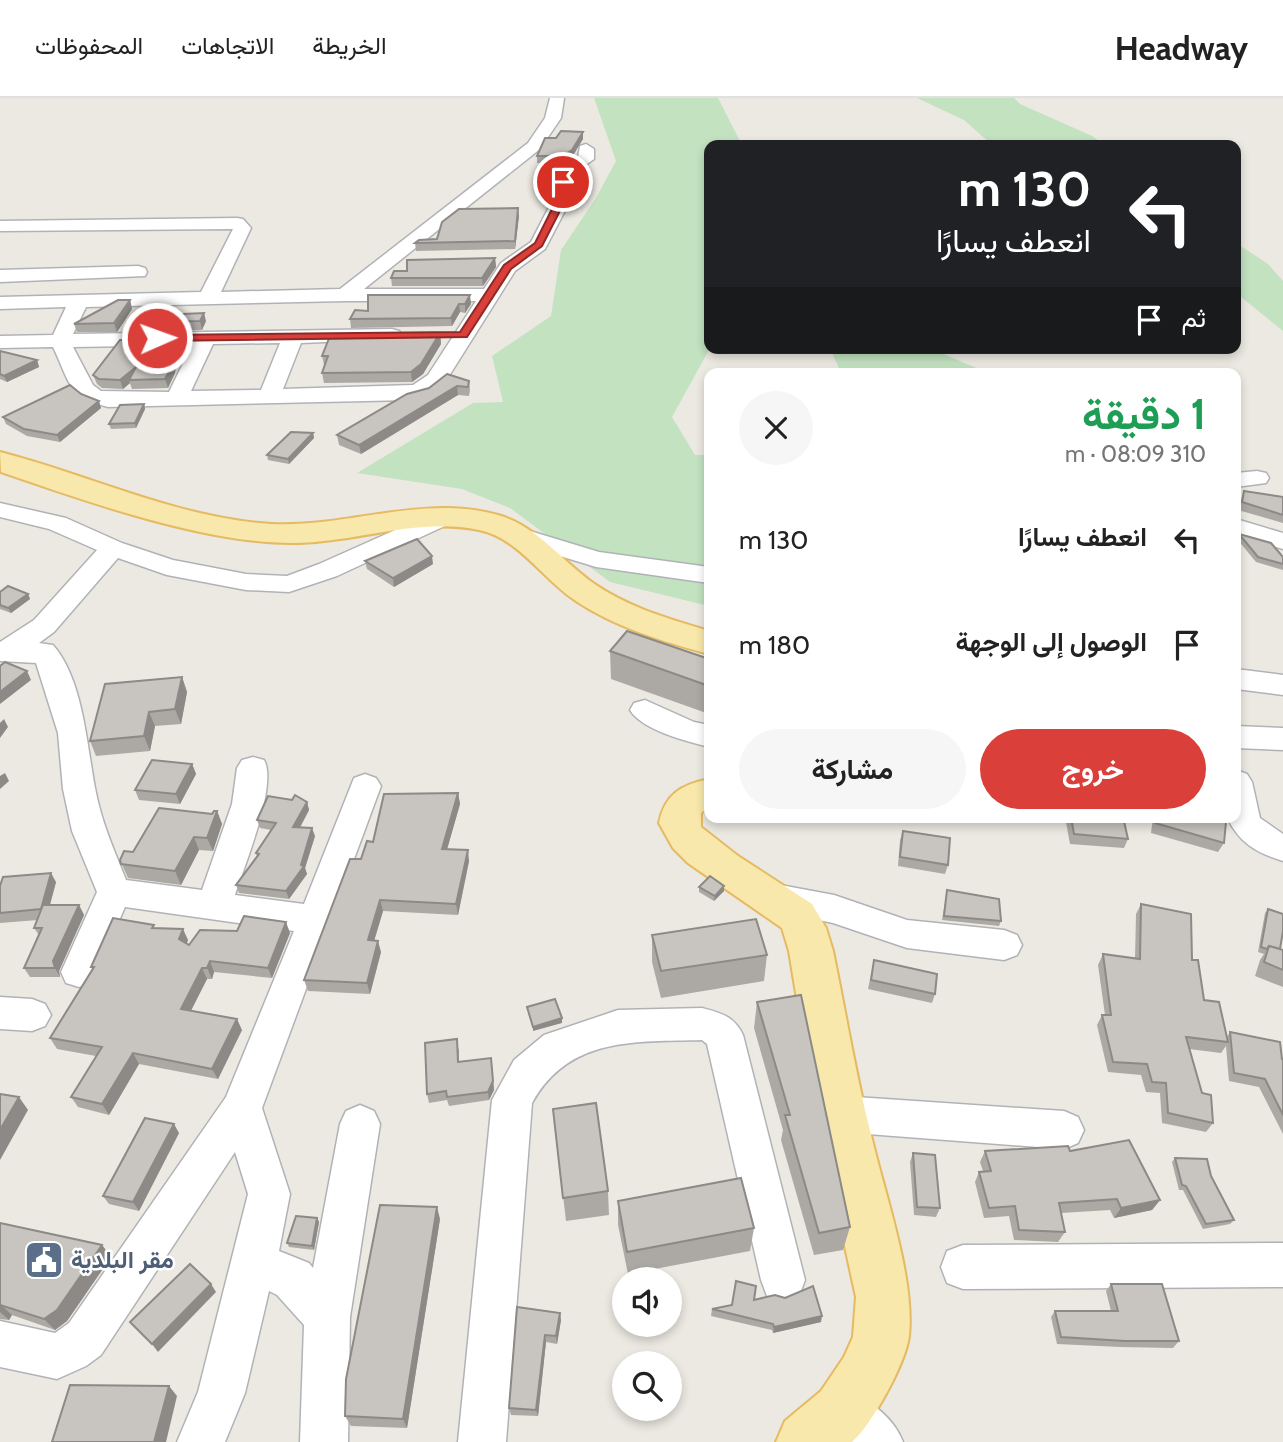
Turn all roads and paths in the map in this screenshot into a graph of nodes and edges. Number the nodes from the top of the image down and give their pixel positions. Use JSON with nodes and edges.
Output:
{"nodes":[{"id":1,"x":557,"y":98,"type":"edge"},
{"id":2,"x":586,"y":149,"type":"dead end"},
{"id":3,"x":100,"y":224,"type":"junction"},
{"id":4,"x":0,"y":226,"type":"edge"},
{"id":5,"x":493,"y":258,"type":"edge"},
{"id":6,"x":519,"y":258,"type":"junction"},
{"id":7,"x":388,"y":260,"type":"junction"},
{"id":8,"x":415,"y":260,"type":"edge"},
{"id":9,"x":1,"y":264,"type":"edge"},
{"id":10,"x":138,"y":272,"type":"dead end"},
{"id":11,"x":68,"y":274,"type":"junction"},
{"id":12,"x":345,"y":295,"type":"junction"},
{"id":13,"x":491,"y":295,"type":"junction"},
{"id":14,"x":209,"y":298,"type":"junction"},
{"id":15,"x":79,"y":300,"type":"junction"},
{"id":16,"x":52,"y":301,"type":"junction"},
{"id":17,"x":0,"y":303,"type":"edge"},
{"id":18,"x":293,"y":335,"type":"junction"},
{"id":19,"x":411,"y":335,"type":"edge"},
{"id":20,"x":437,"y":335,"type":"edge"},
{"id":21,"x":463,"y":335,"type":"junction"},
{"id":22,"x":206,"y":337,"type":"junction"},
{"id":23,"x":60,"y":341,"type":"junction"},
{"id":24,"x":0,"y":342,"type":"edge"},
{"id":25,"x":269,"y":397,"type":"junction"},
{"id":26,"x":176,"y":400,"type":"junction"},
{"id":27,"x":0,"y":461,"type":"edge"},
{"id":28,"x":0,"y":510,"type":"edge"},
{"id":29,"x":440,"y":519,"type":"junction"},
{"id":30,"x":1241,"y":528,"type":"edge"},
{"id":31,"x":520,"y":536,"type":"junction"},
{"id":32,"x":1283,"y":541,"type":"edge"},
{"id":33,"x":113,"y":548,"type":"junction"},
{"id":34,"x":704,"y":574,"type":"edge"},
{"id":35,"x":704,"y":641,"type":"edge"},
{"id":36,"x":5,"y":653,"type":"edge"},
{"id":37,"x":1241,"y":680,"type":"edge"},
{"id":38,"x":1283,"y":685,"type":"edge"},
{"id":39,"x":645,"y":710,"type":"dead end"},
{"id":40,"x":704,"y":735,"type":"edge"},
{"id":41,"x":1241,"y":737,"type":"edge"},
{"id":42,"x":1283,"y":739,"type":"edge"},
{"id":43,"x":253,"y":768,"type":"dead end"},
{"id":44,"x":365,"y":786,"type":"dead end"},
{"id":45,"x":704,"y":795,"type":"edge"},
{"id":46,"x":1241,"y":804,"type":"edge"},
{"id":47,"x":1283,"y":848,"type":"edge"},
{"id":48,"x":114,"y":892,"type":"junction"},
{"id":49,"x":775,"y":898,"type":"junction"},
{"id":50,"x":214,"y":905,"type":"junction"},
{"id":51,"x":316,"y":920,"type":"junction"},
{"id":52,"x":1004,"y":945,"type":"dead end"},
{"id":53,"x":79,"y":972,"type":"dead end"},
{"id":54,"x":242,"y":1108,"type":"junction"},
{"id":55,"x":841,"y":1114,"type":"junction"},
{"id":56,"x":360,"y":1124,"type":"dead end"},
{"id":57,"x":1064,"y":1130,"type":"dead end"},
{"id":58,"x":254,"y":1262,"type":"junction"},
{"id":59,"x":1283,"y":1265,"type":"edge"},
{"id":60,"x":963,"y":1267,"type":"dead end"},
{"id":61,"x":783,"y":1280,"type":"dead end"},
{"id":62,"x":327,"y":1317,"type":"junction"},
{"id":63,"x":0,"y":1344,"type":"edge"},
{"id":64,"x":842,"y":1412,"type":"junction"},
{"id":65,"x":201,"y":1442,"type":"edge"},
{"id":66,"x":324,"y":1442,"type":"edge"},
{"id":67,"x":482,"y":1442,"type":"edge"},
{"id":68,"x":806,"y":1442,"type":"edge"},
{"id":69,"x":879,"y":1442,"type":"edge"}],
"edges":[{"from":1,"to":7,"type":"street"},
{"from":2,"to":6,"type":"street"},
{"from":3,"to":4,"type":"street"},
{"from":3,"to":11,"type":"street"},
{"from":3,"to":14,"type":"street"},
{"from":5,"to":6,"type":"street"},
{"from":6,"to":13,"type":"street"},
{"from":7,"to":8,"type":"street"},
{"from":7,"to":12,"type":"street"},
{"from":9,"to":11,"type":"street"},
{"from":10,"to":11,"type":"street"},
{"from":11,"to":16,"type":"street"},
{"from":12,"to":13,"type":"street"},
{"from":12,"to":14,"type":"street"},
{"from":13,"to":21,"type":"street"},
{"from":14,"to":15,"type":"street"},
{"from":15,"to":16,"type":"street"},
{"from":15,"to":23,"type":"street"},
{"from":16,"to":17,"type":"street"},
{"from":18,"to":19,"type":"street"},
{"from":18,"to":22,"type":"street"},
{"from":18,"to":25,"type":"street"},
{"from":20,"to":21,"type":"street"},
{"from":21,"to":25,"type":"street"},
{"from":22,"to":23,"type":"street"},
{"from":22,"to":26,"type":"street"},
{"from":23,"to":24,"type":"street"},
{"from":23,"to":26,"type":"street"},
{"from":25,"to":26,"type":"street"},
{"from":27,"to":29,"type":"main road"},
{"from":28,"to":33,"type":"street"},
{"from":29,"to":31,"type":"main road"},
{"from":29,"to":33,"type":"street"},
{"from":30,"to":32,"type":"street"},
{"from":31,"to":34,"type":"street"},
{"from":31,"to":35,"type":"main road"},
{"from":33,"to":36,"type":"street"},
{"from":36,"to":48,"type":"street"},
{"from":37,"to":38,"type":"street"},
{"from":39,"to":40,"type":"street"},
{"from":41,"to":42,"type":"street"},
{"from":43,"to":50,"type":"street"},
{"from":44,"to":51,"type":"street"},
{"from":45,"to":49,"type":"main road"},
{"from":46,"to":47,"type":"street"},
{"from":48,"to":50,"type":"street"},
{"from":48,"to":53,"type":"street"},
{"from":49,"to":52,"type":"street"},
{"from":49,"to":55,"type":"main road"},
{"from":50,"to":51,"type":"street"},
{"from":51,"to":54,"type":"street"},
{"from":54,"to":58,"type":"street"},
{"from":54,"to":63,"type":"street"},
{"from":55,"to":57,"type":"street"},
{"from":55,"to":64,"type":"main road"},
{"from":56,"to":62,"type":"street"},
{"from":58,"to":62,"type":"street"},
{"from":58,"to":65,"type":"street"},
{"from":59,"to":60,"type":"street"},
{"from":61,"to":67,"type":"street"},
{"from":62,"to":66,"type":"street"},
{"from":64,"to":68,"type":"main road"},
{"from":64,"to":69,"type":"street"}]}
